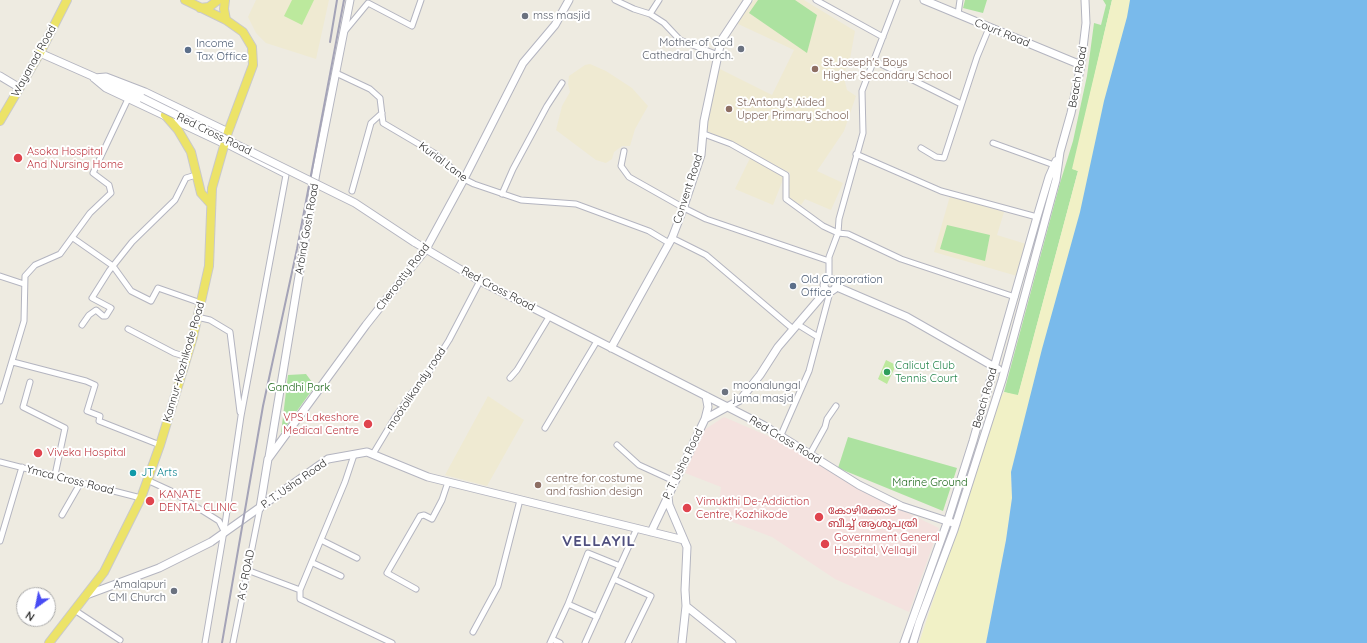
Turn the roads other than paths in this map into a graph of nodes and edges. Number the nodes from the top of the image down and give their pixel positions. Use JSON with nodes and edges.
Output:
{"nodes":[{"id":1,"x":67,"y":0,"type":"edge"},
{"id":2,"x":185,"y":0,"type":"edge"},
{"id":3,"x":218,"y":0,"type":"edge"},
{"id":4,"x":225,"y":0,"type":"edge"},
{"id":5,"x":350,"y":0,"type":"edge"},
{"id":6,"x":421,"y":0,"type":"edge"},
{"id":7,"x":569,"y":0,"type":"edge"},
{"id":8,"x":615,"y":0,"type":"edge"},
{"id":9,"x":659,"y":0,"type":"edge"},
{"id":10,"x":748,"y":0,"type":"edge"},
{"id":11,"x":816,"y":0,"type":"edge"},
{"id":12,"x":897,"y":0,"type":"edge"},
{"id":13,"x":924,"y":0,"type":"edge"},
{"id":14,"x":960,"y":0,"type":"edge"},
{"id":15,"x":1085,"y":0,"type":"edge"},
{"id":16,"x":199,"y":8,"type":"junction"},
{"id":17,"x":650,"y":14,"type":"junction"},
{"id":18,"x":958,"y":14,"type":"junction"},
{"id":19,"x":226,"y":20,"type":"junction"},
{"id":20,"x":989,"y":28,"type":"junction"},
{"id":21,"x":344,"y":33,"type":"junction"},
{"id":22,"x":883,"y":37,"type":"junction"},
{"id":23,"x":40,"y":53,"type":"junction"},
{"id":24,"x":718,"y":55,"type":"junction"},
{"id":25,"x":875,"y":60,"type":"junction"},
{"id":26,"x":1081,"y":64,"type":"junction"},
{"id":27,"x":336,"y":73,"type":"junction"},
{"id":28,"x":0,"y":76,"type":"edge"},
{"id":29,"x":94,"y":78,"type":"junction"},
{"id":30,"x":562,"y":84,"type":"dead end"},
{"id":31,"x":20,"y":88,"type":"junction"},
{"id":32,"x":128,"y":100,"type":"junction"},
{"id":33,"x":961,"y":104,"type":"junction"},
{"id":34,"x":382,"y":113,"type":"junction"},
{"id":35,"x":165,"y":115,"type":"junction"},
{"id":36,"x":0,"y":122,"type":"edge"},
{"id":37,"x":228,"y":132,"type":"junction"},
{"id":38,"x":704,"y":134,"type":"junction"},
{"id":39,"x":993,"y":143,"type":"dead end"},
{"id":40,"x":225,"y":144,"type":"junction"},
{"id":41,"x":921,"y":148,"type":"dead end"},
{"id":42,"x":624,"y":151,"type":"dead end"},
{"id":43,"x":1060,"y":152,"type":"junction"},
{"id":44,"x":856,"y":154,"type":"junction"},
{"id":45,"x":1054,"y":165,"type":"junction"},
{"id":46,"x":196,"y":176,"type":"junction"},
{"id":47,"x":464,"y":179,"type":"junction"},
{"id":48,"x":352,"y":191,"type":"dead end"},
{"id":49,"x":502,"y":194,"type":"junction"},
{"id":50,"x":210,"y":203,"type":"junction"},
{"id":51,"x":684,"y":208,"type":"junction"},
{"id":52,"x":1037,"y":217,"type":"junction"},
{"id":53,"x":838,"y":233,"type":"junction"},
{"id":54,"x":73,"y":238,"type":"junction"},
{"id":55,"x":670,"y":240,"type":"junction"},
{"id":56,"x":426,"y":249,"type":"junction"},
{"id":57,"x":829,"y":260,"type":"junction"},
{"id":58,"x":113,"y":266,"type":"junction"},
{"id":59,"x":0,"y":276,"type":"edge"},
{"id":60,"x":830,"y":279,"type":"junction"},
{"id":61,"x":480,"y":281,"type":"junction"},
{"id":62,"x":24,"y":284,"type":"junction"},
{"id":63,"x":837,"y":286,"type":"junction"},
{"id":64,"x":828,"y":291,"type":"junction"},
{"id":65,"x":1015,"y":297,"type":"junction"},
{"id":66,"x":201,"y":303,"type":"junction"},
{"id":67,"x":549,"y":317,"type":"junction"},
{"id":68,"x":198,"y":318,"type":"junction"},
{"id":69,"x":82,"y":325,"type":"dead end"},
{"id":70,"x":795,"y":327,"type":"junction"},
{"id":71,"x":128,"y":329,"type":"dead end"},
{"id":72,"x":818,"y":337,"type":"junction"},
{"id":73,"x":597,"y":341,"type":"junction"},
{"id":74,"x":611,"y":348,"type":"junction"},
{"id":75,"x":187,"y":357,"type":"junction"},
{"id":76,"x":13,"y":362,"type":"junction"},
{"id":77,"x":994,"y":368,"type":"junction"},
{"id":78,"x":1005,"y":371,"type":"junction"},
{"id":79,"x":510,"y":378,"type":"dead end"},
{"id":80,"x":30,"y":382,"type":"dead end"},
{"id":81,"x":706,"y":396,"type":"junction"},
{"id":82,"x":0,"y":401,"type":"edge"},
{"id":83,"x":836,"y":406,"type":"dead end"},
{"id":84,"x":728,"y":408,"type":"junction"},
{"id":85,"x":241,"y":416,"type":"junction"},
{"id":86,"x":705,"y":419,"type":"junction"},
{"id":87,"x":545,"y":428,"type":"dead end"},
{"id":88,"x":781,"y":435,"type":"junction"},
{"id":89,"x":160,"y":445,"type":"junction"},
{"id":90,"x":617,"y":445,"type":"dead end"},
{"id":91,"x":373,"y":454,"type":"junction"},
{"id":92,"x":810,"y":454,"type":"junction"},
{"id":93,"x":354,"y":455,"type":"junction"},
{"id":94,"x":268,"y":459,"type":"junction"},
{"id":95,"x":0,"y":462,"type":"edge"},
{"id":96,"x":22,"y":468,"type":"junction"},
{"id":97,"x":55,"y":475,"type":"junction"},
{"id":98,"x":147,"y":480,"type":"junction"},
{"id":99,"x":674,"y":481,"type":"junction"},
{"id":100,"x":81,"y":482,"type":"junction"},
{"id":101,"x":448,"y":482,"type":"junction"},
{"id":102,"x":668,"y":496,"type":"junction"},
{"id":103,"x":141,"y":498,"type":"junction"},
{"id":104,"x":520,"y":500,"type":"junction"},
{"id":105,"x":260,"y":508,"type":"junction"},
{"id":106,"x":62,"y":515,"type":"dead end"},
{"id":107,"x":947,"y":522,"type":"junction"},
{"id":108,"x":956,"y":524,"type":"junction"},
{"id":109,"x":637,"y":528,"type":"junction"},
{"id":110,"x":224,"y":531,"type":"junction"},
{"id":111,"x":651,"y":532,"type":"junction"},
{"id":112,"x":321,"y":540,"type":"junction"},
{"id":113,"x":684,"y":540,"type":"junction"},
{"id":114,"x":0,"y":541,"type":"edge"},
{"id":115,"x":357,"y":558,"type":"dead end"},
{"id":116,"x":313,"y":563,"type":"junction"},
{"id":117,"x":620,"y":566,"type":"junction"},
{"id":118,"x":247,"y":570,"type":"junction"},
{"id":119,"x":340,"y":576,"type":"dead end"},
{"id":120,"x":614,"y":579,"type":"junction"},
{"id":121,"x":416,"y":589,"type":"dead end"},
{"id":122,"x":300,"y":590,"type":"junction"},
{"id":123,"x":89,"y":594,"type":"junction"},
{"id":124,"x":568,"y":604,"type":"junction"},
{"id":125,"x":686,"y":606,"type":"junction"},
{"id":126,"x":76,"y":611,"type":"junction"},
{"id":127,"x":597,"y":617,"type":"junction"},
{"id":128,"x":473,"y":632,"type":"dead end"},
{"id":129,"x":120,"y":640,"type":"dead end"},
{"id":130,"x":551,"y":641,"type":"edge"},
{"id":131,"x":49,"y":643,"type":"edge"},
{"id":132,"x":205,"y":643,"type":"edge"},
{"id":133,"x":233,"y":643,"type":"edge"},
{"id":134,"x":392,"y":643,"type":"edge"},
{"id":135,"x":560,"y":643,"type":"edge"},
{"id":136,"x":585,"y":643,"type":"edge"},
{"id":137,"x":628,"y":643,"type":"edge"},
{"id":138,"x":682,"y":643,"type":"edge"},
{"id":139,"x":732,"y":643,"type":"edge"},
{"id":140,"x":904,"y":643,"type":"edge"},
{"id":141,"x":913,"y":643,"type":"edge"}],
"edges":[{"from":1,"to":23,"type":"main road","name":"Wayanad Road"},
{"from":2,"to":16,"type":"main road","name":"Kannur-Kozhikode Road"},
{"from":3,"to":16,"type":"main road"},
{"from":4,"to":19,"type":"main road"},
{"from":5,"to":21,"type":"street","name":"Arbind Gosh Road"},
{"from":6,"to":21,"type":"street"},
{"from":7,"to":47,"type":"street","name":"Cherootty Road"},
{"from":8,"to":17,"type":"street"},
{"from":9,"to":17,"type":"street"},
{"from":10,"to":24,"type":"street","name":"Convent Road"},
{"from":11,"to":22,"type":"street"},
{"from":12,"to":22,"type":"street"},
{"from":13,"to":18,"type":"street","name":"Court Road"},
{"from":14,"to":18,"type":"street"},
{"from":15,"to":26,"type":"street","name":"Beach Road"},
{"from":16,"to":19,"type":"main road","name":"Kannur-Kozhikode Road"},
{"from":17,"to":24,"type":"street"},
{"from":18,"to":20,"type":"street","name":"Court Road"},
{"from":19,"to":37,"type":"main road","name":"Kannur-Kozhikode Road"},
{"from":20,"to":26,"type":"street","name":"Court Road"},
{"from":20,"to":33,"type":"street"},
{"from":21,"to":27,"type":"street","name":"Arbind Gosh Road"},
{"from":22,"to":25,"type":"street"},
{"from":23,"to":29,"type":"street","name":"Red Cross Road"},
{"from":23,"to":31,"type":"main road","name":"Wayanad Road"},
{"from":24,"to":38,"type":"street","name":"Convent Road"},
{"from":25,"to":33,"type":"street"},
{"from":25,"to":44,"type":"street"},
{"from":26,"to":43,"type":"street","name":"Beach Road"},
{"from":27,"to":34,"type":"street","name":"Kurial Lane"},
{"from":27,"to":94,"type":"street","name":"Arbind Gosh Road"},
{"from":28,"to":31,"type":"street"},
{"from":29,"to":32,"type":"street"},
{"from":29,"to":37,"type":"street"},
{"from":29,"to":56,"type":"street","name":"Red Cross Road","bridge":true},
{"from":30,"to":49,"type":"street"},
{"from":31,"to":36,"type":"main road","name":"Wayanad Road"},
{"from":32,"to":35,"type":"street"},
{"from":32,"to":54,"type":"street"},
{"from":33,"to":41,"type":"street"},
{"from":34,"to":47,"type":"street","name":"Kurial Lane"},
{"from":34,"to":48,"type":"street"},
{"from":35,"to":40,"type":"street"},
{"from":35,"to":46,"type":"main road"},
{"from":37,"to":40,"type":"main road","name":"Kannur-Kozhikode Road"},
{"from":38,"to":51,"type":"street","name":"Convent Road"},
{"from":38,"to":53,"type":"street"},
{"from":39,"to":45,"type":"street"},
{"from":40,"to":50,"type":"main road","name":"Kannur-Kozhikode Road"},
{"from":40,"to":85,"type":"street"},
{"from":42,"to":51,"type":"street"},
{"from":43,"to":45,"type":"street","name":"Beach Road"},
{"from":43,"to":78,"type":"street","name":"Beach Road"},
{"from":44,"to":52,"type":"street"},
{"from":44,"to":53,"type":"street"},
{"from":45,"to":52,"type":"street","name":"Beach Road"},
{"from":46,"to":50,"type":"main road"},
{"from":46,"to":58,"type":"street"},
{"from":47,"to":49,"type":"street","name":"Kurial Lane"},
{"from":47,"to":56,"type":"street","name":"Cherootty Road"},
{"from":49,"to":55,"type":"street","name":"Kurial Lane"},
{"from":50,"to":66,"type":"main road","name":"Kannur-Kozhikode Road"},
{"from":51,"to":55,"type":"street","name":"Convent Road"},
{"from":51,"to":57,"type":"street"},
{"from":52,"to":65,"type":"street","name":"Beach Road"},
{"from":53,"to":57,"type":"street"},
{"from":53,"to":65,"type":"street"},
{"from":54,"to":58,"type":"street"},
{"from":54,"to":62,"type":"street"},
{"from":55,"to":70,"type":"street","name":"Kurial Lane"},
{"from":55,"to":74,"type":"street","name":"Convent Road"},
{"from":56,"to":61,"type":"street","name":"Red Cross Road"},
{"from":56,"to":94,"type":"street","name":"Cherootty Road"},
{"from":57,"to":60,"type":"street"},
{"from":58,"to":66,"type":"street"},
{"from":58,"to":69,"type":"street"},
{"from":59,"to":62,"type":"street"},
{"from":60,"to":63,"type":"street"},
{"from":60,"to":64,"type":"street"},
{"from":61,"to":67,"type":"street","name":"Red Cross Road"},
{"from":61,"to":91,"type":"street","name":"mootolikandy road"},
{"from":62,"to":76,"type":"street"},
{"from":63,"to":64,"type":"street"},
{"from":63,"to":77,"type":"street"},
{"from":64,"to":70,"type":"street","name":"P. T. Usha Road"},
{"from":64,"to":72,"type":"street"},
{"from":65,"to":77,"type":"street","name":"Beach Road"},
{"from":66,"to":68,"type":"main road","name":"Kannur-Kozhikode Road"},
{"from":67,"to":73,"type":"street","name":"Red Cross Road"},
{"from":67,"to":79,"type":"street"},
{"from":68,"to":75,"type":"main road","name":"Kannur-Kozhikode Road"},
{"from":68,"to":85,"type":"street"},
{"from":70,"to":72,"type":"street","name":"Kurial Lane"},
{"from":70,"to":84,"type":"street","name":"P. T. Usha Road"},
{"from":71,"to":75,"type":"street"},
{"from":72,"to":88,"type":"street"},
{"from":73,"to":74,"type":"street","name":"Red Cross Road"},
{"from":73,"to":87,"type":"street"},
{"from":74,"to":81,"type":"street","name":"Red Cross Road"},
{"from":75,"to":89,"type":"main road","name":"Kannur-Kozhikode Road"},
{"from":76,"to":82,"type":"street"},
{"from":76,"to":89,"type":"street"},
{"from":77,"to":78,"type":"street"},
{"from":77,"to":107,"type":"street","name":"Beach Road"},
{"from":78,"to":108,"type":"street","name":"Beach Road"},
{"from":80,"to":97,"type":"street"},
{"from":81,"to":84,"type":"street","name":"Red Cross Road"},
{"from":81,"to":86,"type":"street"},
{"from":83,"to":92,"type":"street"},
{"from":84,"to":86,"type":"street","name":"P. T. Usha Road"},
{"from":84,"to":88,"type":"street","name":"Red Cross Road"},
{"from":85,"to":110,"type":"street"},
{"from":86,"to":99,"type":"street","name":"P. T. Usha Road"},
{"from":88,"to":92,"type":"street","name":"Red Cross Road"},
{"from":89,"to":98,"type":"main road","name":"Kannur-Kozhikode Road"},
{"from":90,"to":99,"type":"street"},
{"from":91,"to":93,"type":"street","name":"P. T. Usha Road"},
{"from":91,"to":101,"type":"street","name":"P. T. Usha Road"},
{"from":92,"to":107,"type":"street","name":"Red Cross Road"},
{"from":93,"to":105,"type":"street","name":"P. T. Usha Road"},
{"from":93,"to":112,"type":"street"},
{"from":94,"to":105,"type":"street","name":"Cherootty Road"},
{"from":95,"to":96,"type":"street","name":"Ymca Cross Road"},
{"from":96,"to":97,"type":"street","name":"Ymca Cross Road"},
{"from":96,"to":114,"type":"street"},
{"from":97,"to":100,"type":"street","name":"Ymca Cross Road"},
{"from":98,"to":103,"type":"main road","name":"Kannur-Kozhikode Road"},
{"from":98,"to":110,"type":"street"},
{"from":99,"to":102,"type":"street","name":"P. T. Usha Road"},
{"from":100,"to":103,"type":"street","name":"Ymca Cross Road"},
{"from":100,"to":106,"type":"street"},
{"from":101,"to":104,"type":"street","name":"P. T. Usha Road"},
{"from":101,"to":121,"type":"street"},
{"from":102,"to":111,"type":"street","name":"P. T. Usha Road"},
{"from":102,"to":113,"type":"street"},
{"from":103,"to":123,"type":"main road","name":"Kannur-Kozhikode Road"},
{"from":104,"to":109,"type":"street","name":"P. T. Usha Road"},
{"from":104,"to":128,"type":"street"},
{"from":105,"to":110,"type":"street","name":"P. T. Usha Road"},
{"from":105,"to":118,"type":"street","name":"A G ROAD"},
{"from":107,"to":108,"type":"street","name":"Red Cross Road"},
{"from":107,"to":140,"type":"street","name":"Beach Road"},
{"from":108,"to":141,"type":"street","name":"Beach Road"},
{"from":109,"to":111,"type":"street","name":"P. T. Usha Road"},
{"from":109,"to":117,"type":"street"},
{"from":110,"to":123,"type":"street","name":"P. T. Usha Road"},
{"from":110,"to":132,"type":"street"},
{"from":111,"to":113,"type":"street","name":"P. T. Usha Road"},
{"from":112,"to":115,"type":"street"},
{"from":112,"to":116,"type":"street"},
{"from":113,"to":125,"type":"street"},
{"from":116,"to":119,"type":"street"},
{"from":116,"to":122,"type":"street"},
{"from":117,"to":120,"type":"street"},
{"from":117,"to":124,"type":"street"},
{"from":118,"to":122,"type":"street"},
{"from":118,"to":133,"type":"street","name":"A G ROAD"},
{"from":120,"to":127,"type":"street"},
{"from":120,"to":137,"type":"street"},
{"from":122,"to":134,"type":"street"},
{"from":123,"to":126,"type":"main road","name":"Kannur-Kozhikode Road"},
{"from":124,"to":127,"type":"street"},
{"from":124,"to":130,"type":"street"},
{"from":125,"to":138,"type":"street"},
{"from":125,"to":139,"type":"street"},
{"from":126,"to":129,"type":"street"},
{"from":126,"to":131,"type":"main road","name":"Kannur-Kozhikode Road"},
{"from":127,"to":136,"type":"street"},
{"from":130,"to":135,"type":"street"}]}
